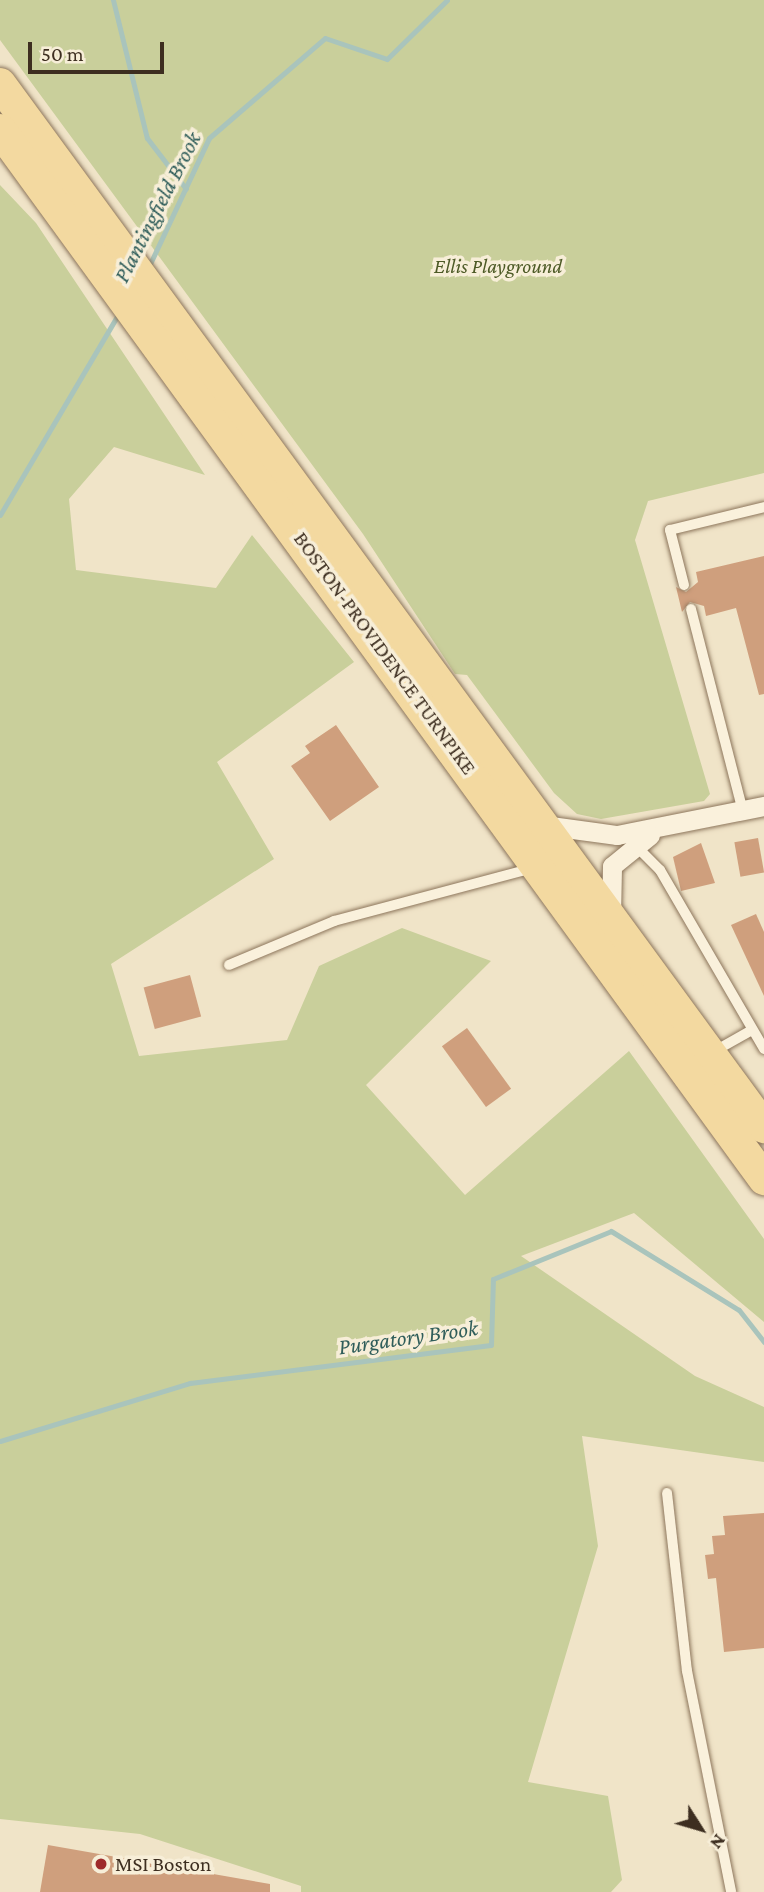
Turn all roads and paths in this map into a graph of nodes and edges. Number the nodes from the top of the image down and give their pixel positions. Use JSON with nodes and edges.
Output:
{"nodes":[{"id":1,"x":0,"y":84,"type":"edge"},
{"id":2,"x":0,"y":130,"type":"edge"},
{"id":3,"x":125,"y":276,"type":"junction"},
{"id":4,"x":149,"y":309,"type":"junction"},
{"id":5,"x":764,"y":507,"type":"edge"},
{"id":6,"x":684,"y":585,"type":"dead end"},
{"id":7,"x":691,"y":609,"type":"dead end"},
{"id":8,"x":764,"y":806,"type":"edge"},
{"id":9,"x":743,"y":811,"type":"junction"},
{"id":10,"x":543,"y":825,"type":"junction"},
{"id":11,"x":657,"y":831,"type":"junction"},
{"id":12,"x":634,"y":844,"type":"junction"},
{"id":13,"x":540,"y":866,"type":"junction"},
{"id":14,"x":611,"y":919,"type":"junction"},
{"id":15,"x":229,"y":965,"type":"dead end"},
{"id":16,"x":752,"y":1030,"type":"junction"},
{"id":17,"x":764,"y":1049,"type":"edge"},
{"id":18,"x":710,"y":1054,"type":"junction"},
{"id":19,"x":764,"y":1126,"type":"edge"},
{"id":20,"x":764,"y":1179,"type":"edge"},
{"id":21,"x":667,"y":1493,"type":"dead end"},
{"id":22,"x":731,"y":1892,"type":"edge"}],
"edges":[{"from":1,"to":3,"type":"main road","name":"BOSTON-PROVIDENCE TURNPIKE"},
{"from":2,"to":3,"type":"main road","name":"BOSTON-PROVIDENCE TURNPIKE"},
{"from":3,"to":4,"type":"main road","name":"BOSTON-PROVIDENCE TURNPIKE"},
{"from":4,"to":10,"type":"main road","name":"BOSTON-PROVIDENCE TURNPIKE"},
{"from":4,"to":13,"type":"main road","name":"BOSTON-PROVIDENCE TURNPIKE"},
{"from":5,"to":6,"type":"lane"},
{"from":7,"to":9,"type":"lane"},
{"from":8,"to":9,"type":"street"},
{"from":9,"to":11,"type":"street"},
{"from":10,"to":11,"type":"street"},
{"from":10,"to":14,"type":"main road","name":"BOSTON-PROVIDENCE TURNPIKE"},
{"from":11,"to":12,"type":"street"},
{"from":12,"to":14,"type":"street"},
{"from":12,"to":16,"type":"lane"},
{"from":13,"to":15,"type":"lane"},
{"from":13,"to":20,"type":"main road","name":"BOSTON-PROVIDENCE TURNPIKE"},
{"from":14,"to":18,"type":"main road","name":"BOSTON-PROVIDENCE TURNPIKE"},
{"from":16,"to":17,"type":"lane"},
{"from":16,"to":18,"type":"lane"},
{"from":18,"to":19,"type":"main road","name":"BOSTON-PROVIDENCE TURNPIKE"},
{"from":21,"to":22,"type":"lane"}]}
